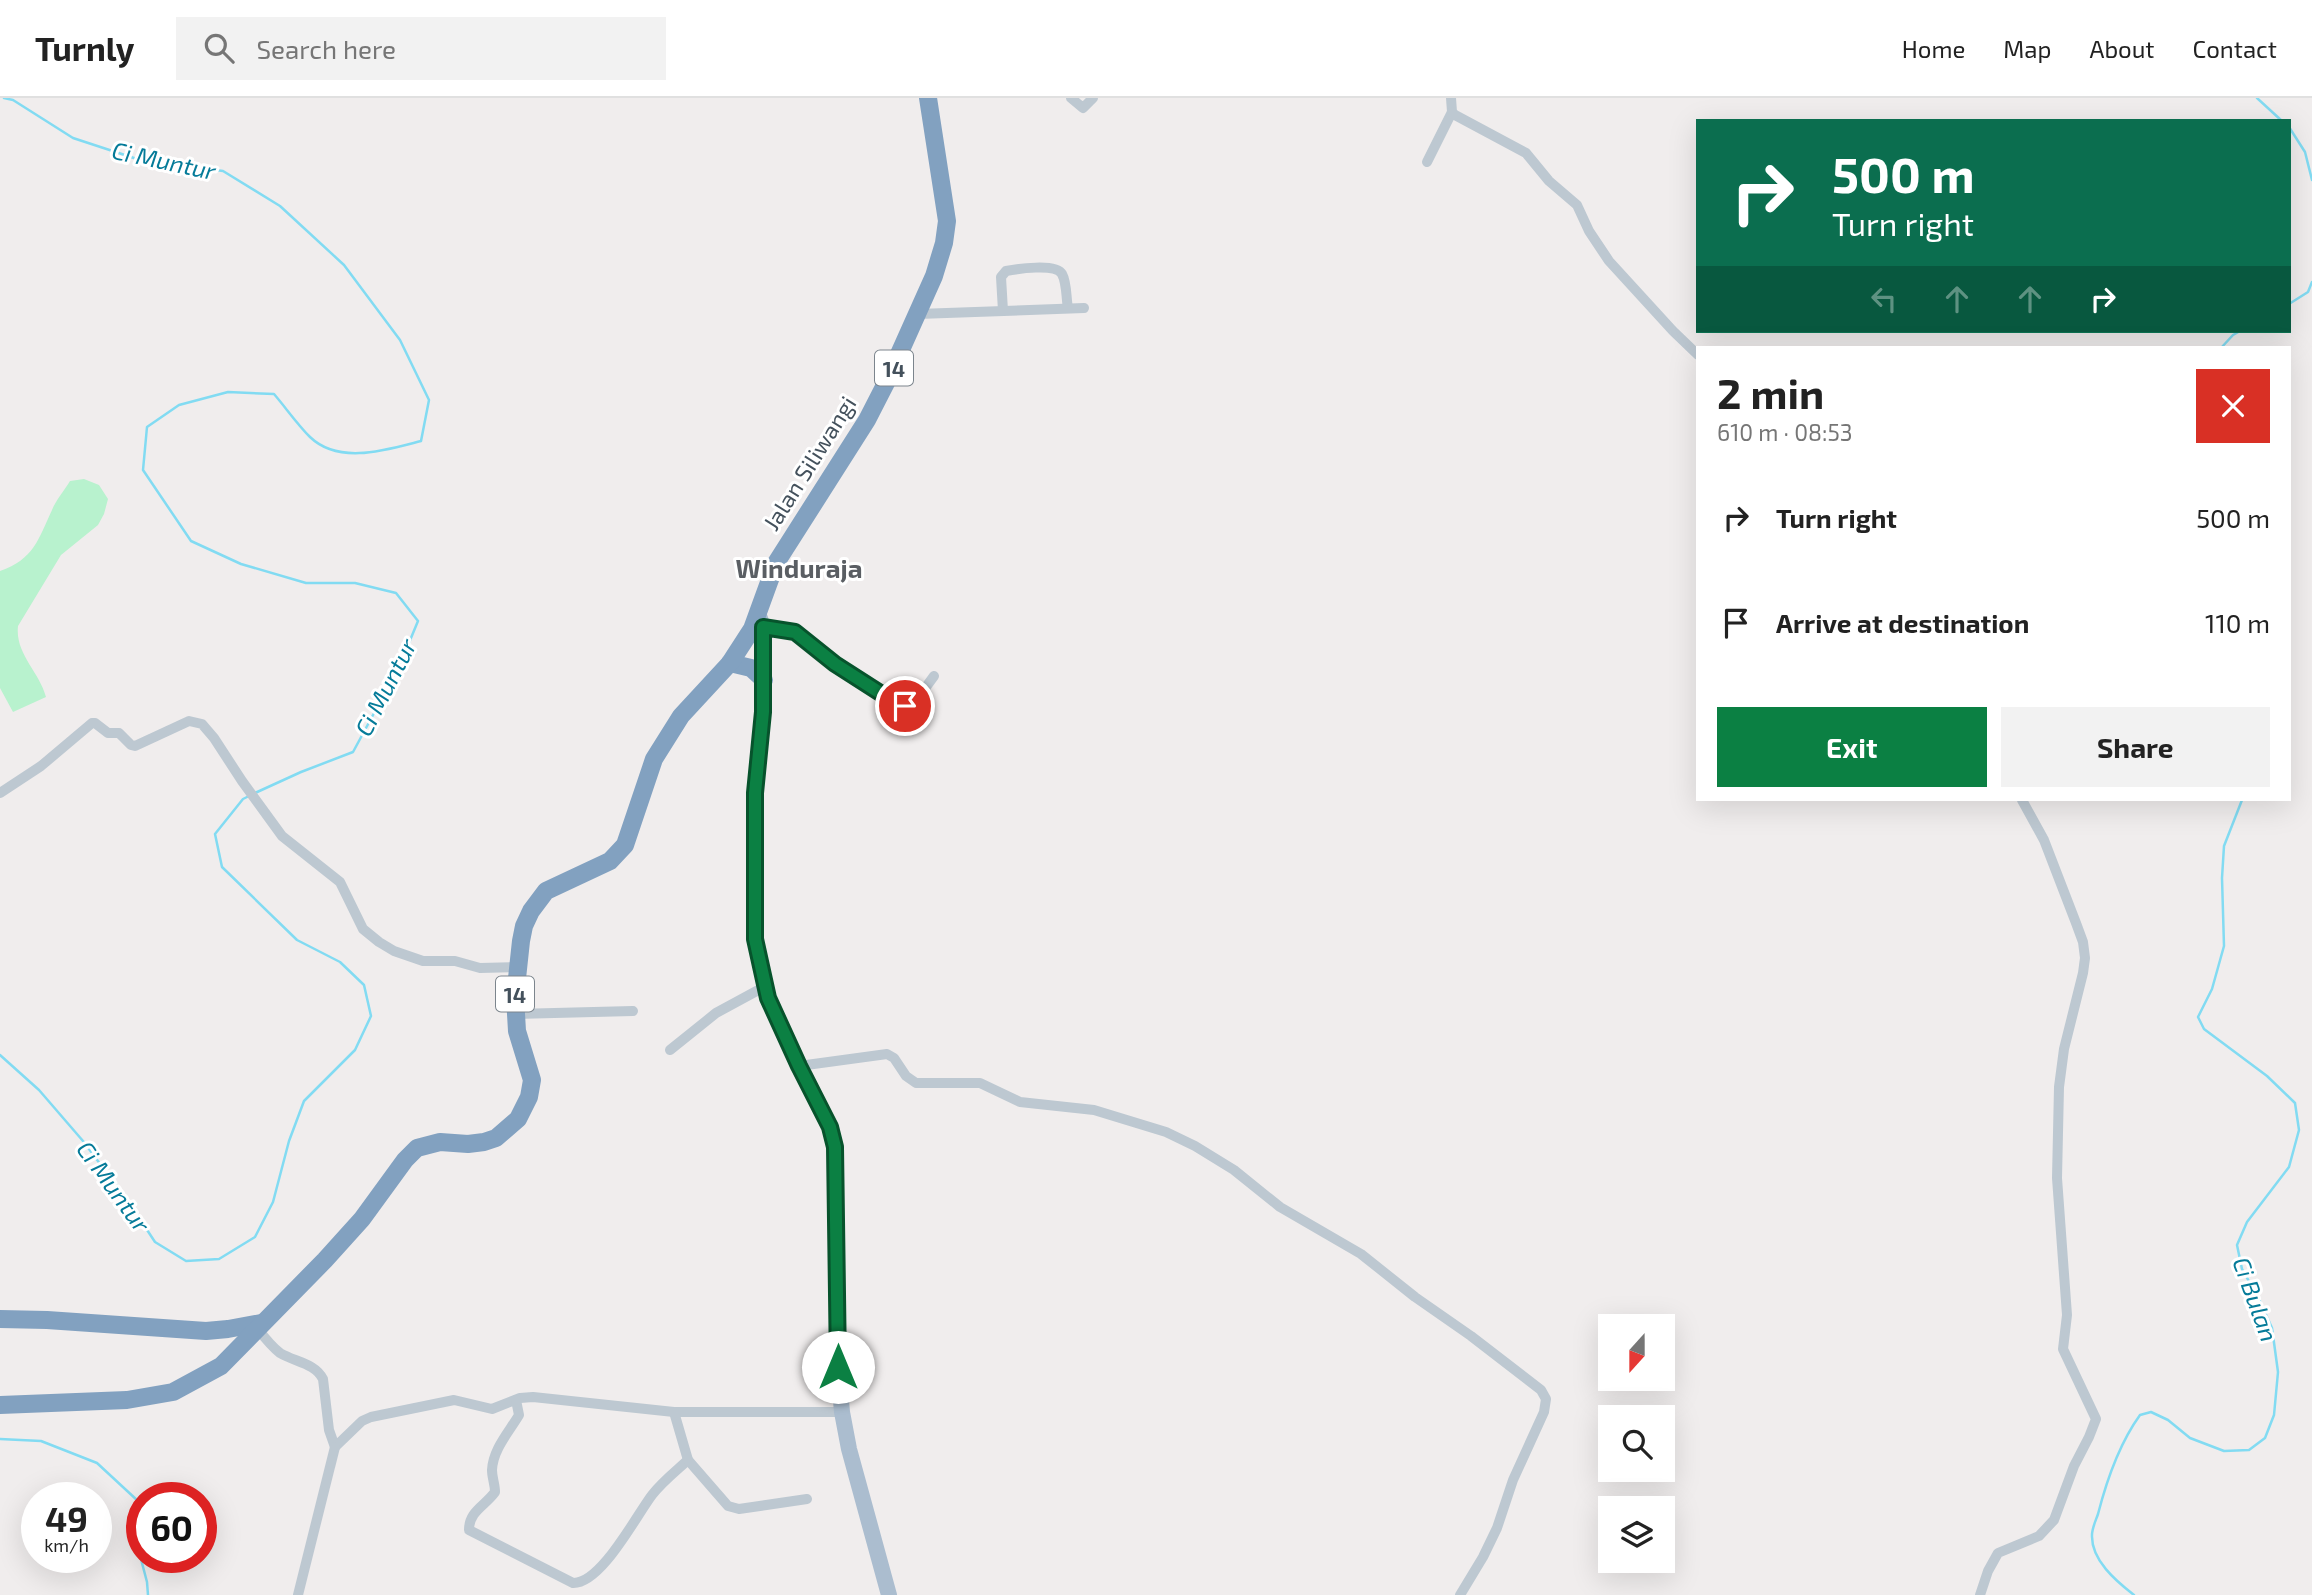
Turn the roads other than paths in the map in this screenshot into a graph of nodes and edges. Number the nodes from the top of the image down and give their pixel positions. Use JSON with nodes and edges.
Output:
{"nodes":[{"id":1,"x":928,"y":98,"type":"edge"},
{"id":2,"x":1071,"y":98,"type":"edge"},
{"id":3,"x":1093,"y":98,"type":"edge"},
{"id":4,"x":1451,"y":98,"type":"edge"},
{"id":5,"x":1452,"y":112,"type":"junction"},
{"id":6,"x":1427,"y":162,"type":"dead end"},
{"id":7,"x":1068,"y":308,"type":"junction"},
{"id":8,"x":1084,"y":308,"type":"dead end"},
{"id":9,"x":1003,"y":311,"type":"junction"},
{"id":10,"x":918,"y":314,"type":"junction"},
{"id":11,"x":1696,"y":353,"type":"edge"},
{"id":12,"x":761,"y":620,"type":"junction"},
{"id":13,"x":730,"y":663,"type":"junction"},
{"id":14,"x":934,"y":676,"type":"dead end"},
{"id":15,"x":764,"y":680,"type":"junction"},
{"id":16,"x":0,"y":793,"type":"edge"},
{"id":17,"x":2023,"y":801,"type":"edge"},
{"id":18,"x":517,"y":967,"type":"junction"},
{"id":19,"x":764,"y":987,"type":"junction"},
{"id":20,"x":633,"y":1011,"type":"dead end"},
{"id":21,"x":514,"y":1014,"type":"junction"},
{"id":22,"x":670,"y":1050,"type":"dead end"},
{"id":23,"x":799,"y":1066,"type":"junction"},
{"id":24,"x":0,"y":1319,"type":"edge"},
{"id":25,"x":259,"y":1325,"type":"junction"},
{"id":26,"x":516,"y":1400,"type":"junction"},
{"id":27,"x":0,"y":1405,"type":"edge"},
{"id":28,"x":674,"y":1412,"type":"junction"},
{"id":29,"x":842,"y":1412,"type":"junction"},
{"id":30,"x":335,"y":1447,"type":"junction"},
{"id":31,"x":688,"y":1460,"type":"junction"},
{"id":32,"x":807,"y":1499,"type":"dead end"},
{"id":33,"x":298,"y":1595,"type":"edge"},
{"id":34,"x":890,"y":1595,"type":"edge"},
{"id":35,"x":1460,"y":1595,"type":"edge"},
{"id":36,"x":1980,"y":1595,"type":"edge"}],
"edges":[{"from":1,"to":10,"type":"highway","name":"Jalan Siliwangi","number":"14"},
{"from":2,"to":3,"type":"street"},
{"from":4,"to":5,"type":"street"},
{"from":5,"to":6,"type":"street"},
{"from":5,"to":11,"type":"street"},
{"from":7,"to":8,"type":"street"},
{"from":7,"to":9,"type":"street"},
{"from":7,"to":9,"type":"street"},
{"from":9,"to":10,"type":"street"},
{"from":10,"to":12,"type":"highway","name":"Jalan Siliwangi","number":"14"},
{"from":12,"to":13,"type":"highway","number":"14"},
{"from":12,"to":14,"type":"street"},
{"from":12,"to":15,"type":"main road"},
{"from":13,"to":15,"type":"highway"},
{"from":13,"to":18,"type":"highway","number":"14"},
{"from":15,"to":19,"type":"main road"},
{"from":16,"to":18,"type":"street"},
{"from":17,"to":36,"type":"street"},
{"from":18,"to":21,"type":"highway","number":"14"},
{"from":19,"to":22,"type":"street"},
{"from":19,"to":23,"type":"main road"},
{"from":20,"to":21,"type":"street"},
{"from":21,"to":25,"type":"highway","number":"14"},
{"from":23,"to":29,"type":"main road"},
{"from":23,"to":35,"type":"street"},
{"from":24,"to":25,"type":"highway"},
{"from":25,"to":27,"type":"highway","number":"14"},
{"from":25,"to":30,"type":"street"},
{"from":26,"to":28,"type":"street"},
{"from":26,"to":30,"type":"street"},
{"from":26,"to":31,"type":"street"},
{"from":28,"to":29,"type":"street"},
{"from":28,"to":31,"type":"street"},
{"from":29,"to":34,"type":"main road"},
{"from":30,"to":33,"type":"street"},
{"from":31,"to":32,"type":"street"}]}
